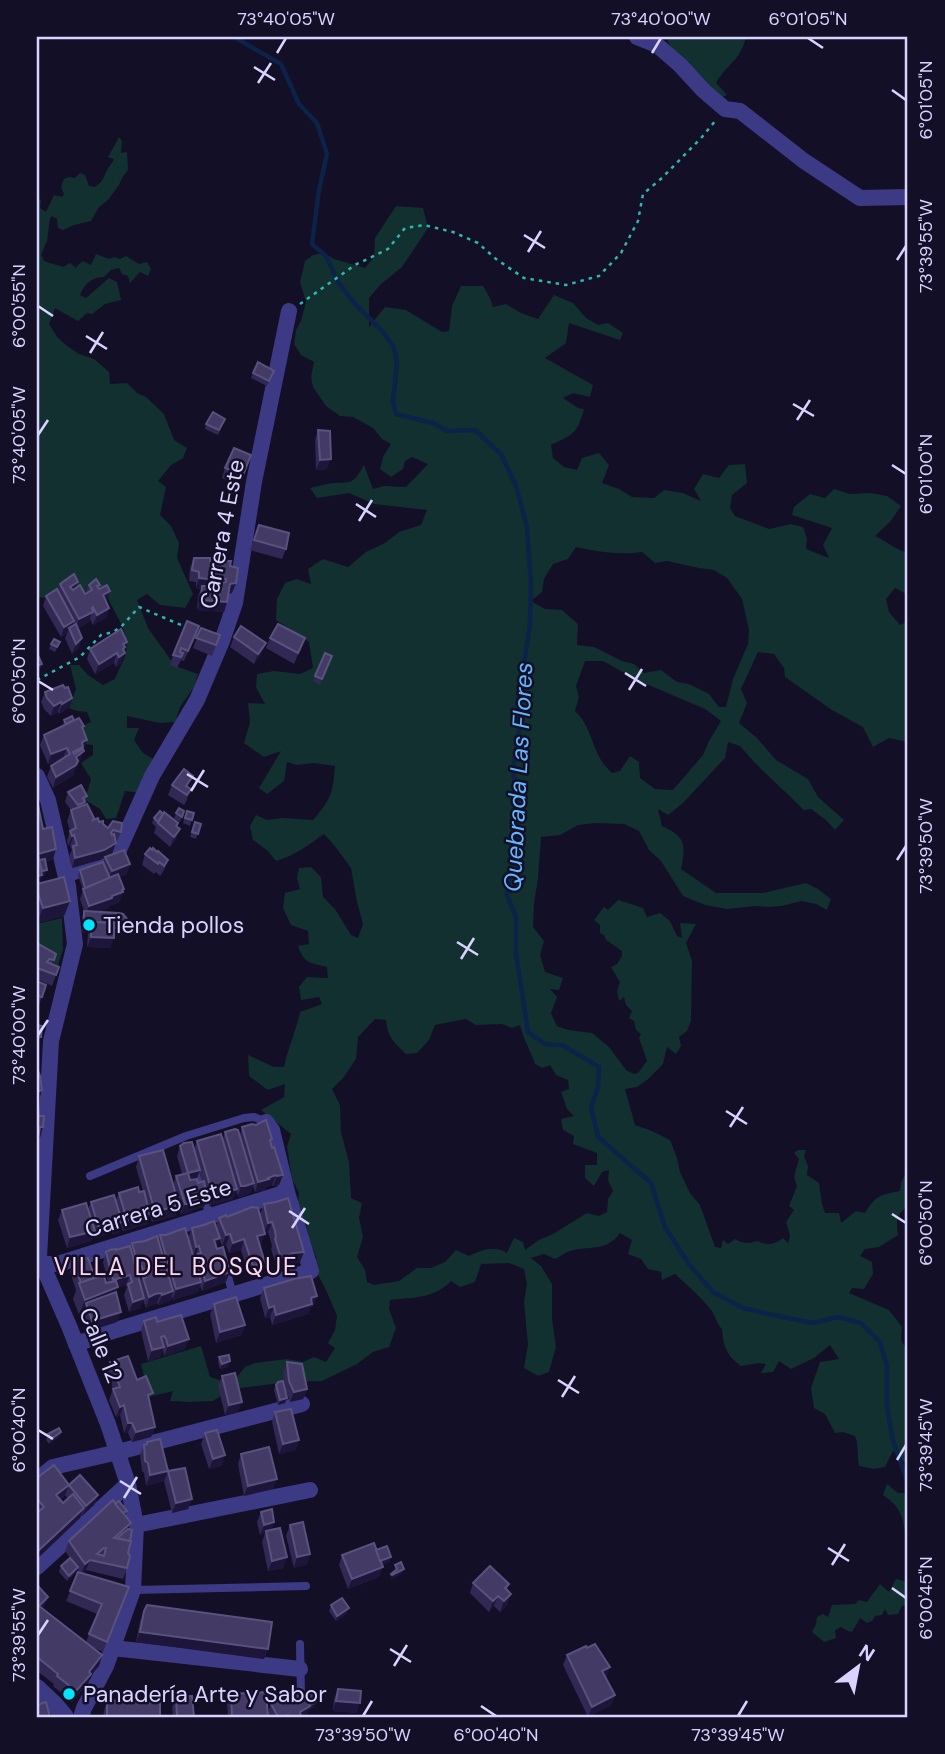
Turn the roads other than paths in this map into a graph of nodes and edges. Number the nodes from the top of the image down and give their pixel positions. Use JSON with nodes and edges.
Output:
{"nodes":[{"id":1,"x":637,"y":37,"type":"edge"},
{"id":2,"x":908,"y":197,"type":"edge"},
{"id":3,"x":289,"y":312,"type":"road end"},
{"id":4,"x":37,"y":776,"type":"edge"},
{"id":5,"x":64,"y":883,"type":"junction"},
{"id":6,"x":266,"y":1122,"type":"joint"},
{"id":7,"x":186,"y":1136,"type":"junction"},
{"id":8,"x":189,"y":1147,"type":"edge"},
{"id":9,"x":193,"y":1159,"type":"edge"},
{"id":10,"x":90,"y":1176,"type":"dead end"},
{"id":11,"x":287,"y":1192,"type":"junction"},
{"id":12,"x":212,"y":1223,"type":"junction"},
{"id":13,"x":222,"y":1256,"type":"edge"},
{"id":14,"x":40,"y":1260,"type":"edge"},
{"id":15,"x":233,"y":1295,"type":"junction"},
{"id":16,"x":76,"y":1344,"type":"junction"},
{"id":17,"x":302,"y":1404,"type":"dead end"},
{"id":18,"x":118,"y":1452,"type":"junction"},
{"id":19,"x":37,"y":1480,"type":"edge"},
{"id":20,"x":128,"y":1484,"type":"junction"},
{"id":21,"x":310,"y":1490,"type":"dead end"},
{"id":22,"x":136,"y":1525,"type":"junction"},
{"id":23,"x":37,"y":1567,"type":"edge"},
{"id":24,"x":306,"y":1586,"type":"dead end"},
{"id":25,"x":133,"y":1590,"type":"junction"},
{"id":26,"x":300,"y":1644,"type":"dead end"},
{"id":27,"x":113,"y":1648,"type":"junction"},
{"id":28,"x":300,"y":1669,"type":"junction"},
{"id":29,"x":37,"y":1688,"type":"edge"},
{"id":30,"x":301,"y":1695,"type":"edge"},
{"id":31,"x":56,"y":1710,"type":"edge"},
{"id":32,"x":81,"y":1717,"type":"edge"}],
"edges":[{"from":1,"to":2,"type":"street"},
{"from":3,"to":5,"type":"street","name":"Carrera 4 Este"},
{"from":4,"to":5,"type":"street","name":"Calle 12"},
{"from":5,"to":14,"type":"street","name":"Calle 12"},
{"from":6,"to":7,"type":"lane"},
{"from":6,"to":11,"type":"street"},
{"from":7,"to":8,"type":"lane"},
{"from":7,"to":10,"type":"lane"},
{"from":9,"to":12,"type":"lane"},
{"from":11,"to":12,"type":"street","name":"Carrera 5 Este"},
{"from":11,"to":15,"type":"street"},
{"from":12,"to":14,"type":"street","name":"Carrera 5 Este"},
{"from":13,"to":15,"type":"lane"},
{"from":14,"to":16,"type":"street","name":"Calle 12"},
{"from":15,"to":16,"type":"street"},
{"from":16,"to":18,"type":"street","name":"Calle 12"},
{"from":17,"to":18,"type":"street"},
{"from":18,"to":19,"type":"street"},
{"from":18,"to":20,"type":"street","name":"Calle 12"},
{"from":20,"to":22,"type":"street","name":"Calle 12"},
{"from":20,"to":23,"type":"street"},
{"from":21,"to":22,"type":"street"},
{"from":22,"to":25,"type":"street","name":"Calle 12"},
{"from":24,"to":25,"type":"lane"},
{"from":25,"to":27,"type":"street","name":"Calle 12"},
{"from":26,"to":28,"type":"lane"},
{"from":27,"to":28,"type":"street"},
{"from":27,"to":32,"type":"street","name":"Calle 12"},
{"from":28,"to":30,"type":"lane"},
{"from":29,"to":31,"type":"street"}]}
